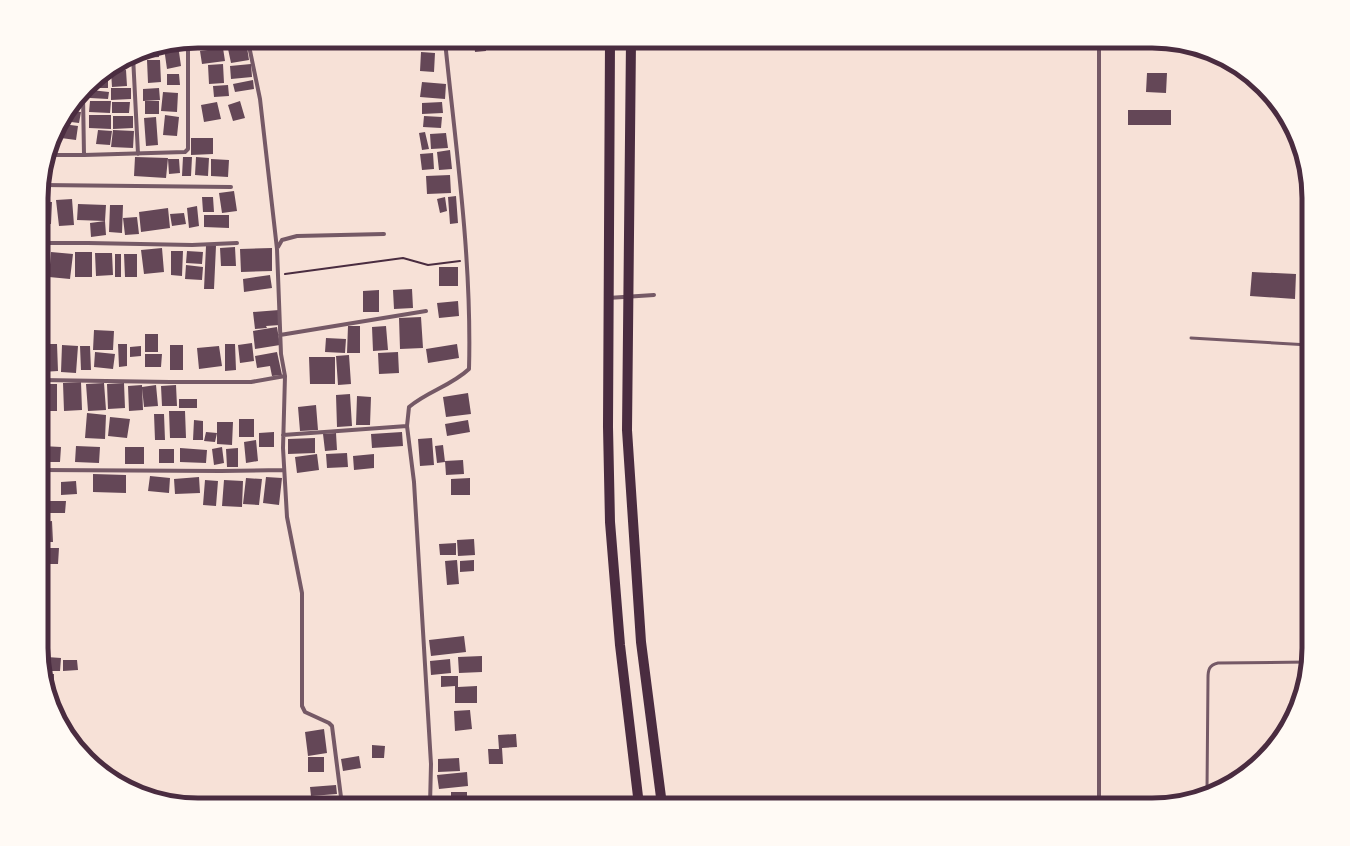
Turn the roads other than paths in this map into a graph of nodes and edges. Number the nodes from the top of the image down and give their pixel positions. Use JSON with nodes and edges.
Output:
{"nodes":[{"id":1,"x":188,"y":48,"type":"edge"},
{"id":2,"x":249,"y":48,"type":"edge"},
{"id":3,"x":446,"y":48,"type":"edge"},
{"id":4,"x":610,"y":48,"type":"edge"},
{"id":5,"x":631,"y":48,"type":"edge"},
{"id":6,"x":1099,"y":48,"type":"edge"},
{"id":7,"x":133,"y":62,"type":"edge"},
{"id":8,"x":83,"y":102,"type":"edge"},
{"id":9,"x":138,"y":154,"type":"junction"},
{"id":10,"x":54,"y":155,"type":"edge"},
{"id":11,"x":84,"y":155,"type":"junction"},
{"id":12,"x":48,"y":185,"type":"edge"},
{"id":13,"x":231,"y":187,"type":"dead end"},
{"id":14,"x":384,"y":234,"type":"dead end"},
{"id":15,"x":48,"y":243,"type":"edge"},
{"id":16,"x":238,"y":243,"type":"dead end"},
{"id":17,"x":277,"y":249,"type":"junction"},
{"id":18,"x":654,"y":295,"type":"dead end"},
{"id":19,"x":628,"y":297,"type":"junction"},
{"id":20,"x":608,"y":298,"type":"junction"},
{"id":21,"x":426,"y":311,"type":"dead end"},
{"id":22,"x":280,"y":334,"type":"junction"},
{"id":23,"x":1191,"y":338,"type":"dead end"},
{"id":24,"x":1302,"y":345,"type":"edge"},
{"id":25,"x":285,"y":376,"type":"junction"},
{"id":26,"x":48,"y":380,"type":"edge"},
{"id":27,"x":407,"y":426,"type":"junction"},
{"id":28,"x":283,"y":435,"type":"junction"},
{"id":29,"x":48,"y":470,"type":"edge"},
{"id":30,"x":283,"y":470,"type":"junction"},
{"id":31,"x":1302,"y":662,"type":"edge"},
{"id":32,"x":1207,"y":788,"type":"edge"},
{"id":33,"x":341,"y":798,"type":"edge"},
{"id":34,"x":430,"y":798,"type":"edge"},
{"id":35,"x":638,"y":798,"type":"edge"},
{"id":36,"x":661,"y":798,"type":"edge"},
{"id":37,"x":1099,"y":798,"type":"edge"}],
"edges":[{"from":1,"to":9,"type":"street"},
{"from":2,"to":17,"type":"street"},
{"from":3,"to":27,"type":"street"},
{"from":4,"to":20,"type":"highway"},
{"from":5,"to":19,"type":"highway"},
{"from":6,"to":37,"type":"street"},
{"from":7,"to":9,"type":"street"},
{"from":8,"to":11,"type":"street"},
{"from":9,"to":11,"type":"street"},
{"from":10,"to":11,"type":"street"},
{"from":12,"to":13,"type":"street"},
{"from":14,"to":17,"type":"street"},
{"from":15,"to":16,"type":"street"},
{"from":17,"to":22,"type":"street"},
{"from":18,"to":19,"type":"street"},
{"from":19,"to":20,"type":"street"},
{"from":19,"to":36,"type":"highway"},
{"from":20,"to":35,"type":"highway"},
{"from":21,"to":22,"type":"street"},
{"from":22,"to":25,"type":"street"},
{"from":23,"to":24,"type":"lane"},
{"from":25,"to":26,"type":"street"},
{"from":25,"to":28,"type":"street"},
{"from":27,"to":28,"type":"street"},
{"from":27,"to":34,"type":"street"},
{"from":28,"to":30,"type":"street"},
{"from":29,"to":30,"type":"street"},
{"from":30,"to":33,"type":"street"},
{"from":31,"to":32,"type":"lane"}]}
